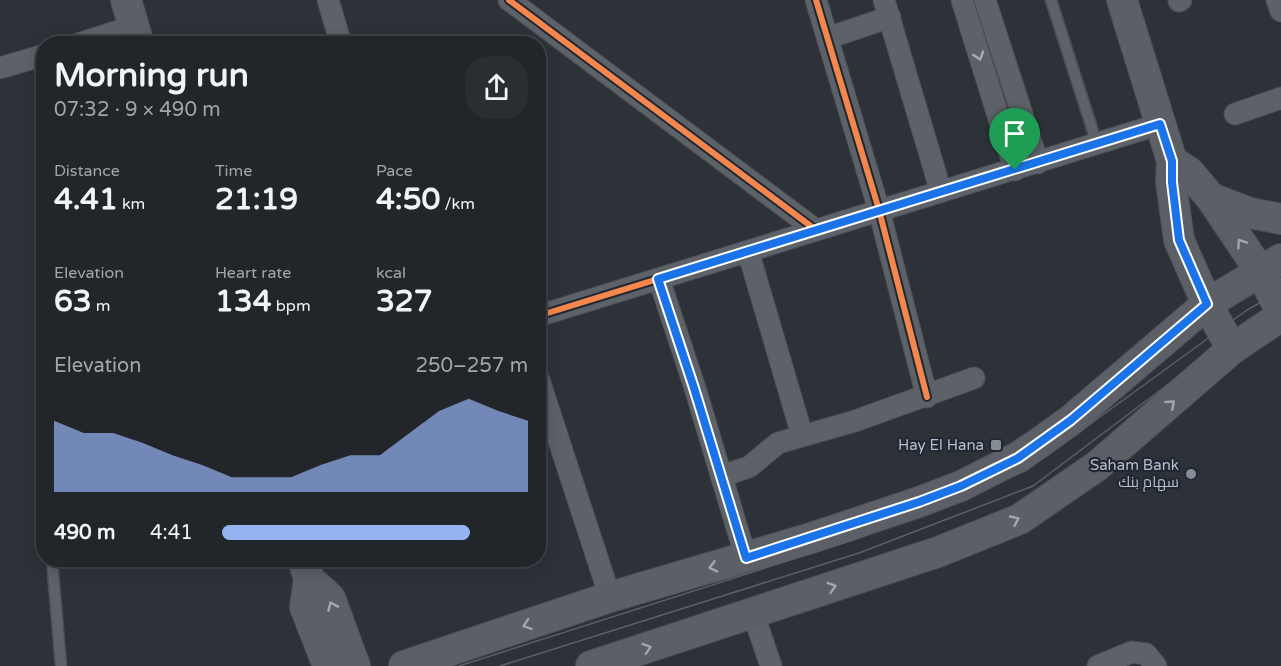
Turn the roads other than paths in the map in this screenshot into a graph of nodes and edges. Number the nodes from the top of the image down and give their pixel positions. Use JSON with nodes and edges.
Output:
{"nodes":[{"id":1,"x":328,"y":0,"type":"edge"},
{"id":2,"x":816,"y":0,"type":"edge"},
{"id":3,"x":962,"y":0,"type":"edge"},
{"id":4,"x":985,"y":0,"type":"edge"},
{"id":5,"x":1051,"y":0,"type":"edge"},
{"id":6,"x":1122,"y":0,"type":"edge"},
{"id":7,"x":1277,"y":0,"type":"edge"},
{"id":8,"x":522,"y":4,"type":"edge"},
{"id":9,"x":887,"y":9,"type":"edge"},
{"id":10,"x":1281,"y":10,"type":"edge"},
{"id":11,"x":133,"y":23,"type":"edge"},
{"id":12,"x":99,"y":36,"type":"edge"},
{"id":13,"x":339,"y":36,"type":"edge"},
{"id":14,"x":828,"y":38,"type":"junction"},
{"id":15,"x":36,"y":57,"type":"edge"},
{"id":16,"x":0,"y":68,"type":"edge"},
{"id":17,"x":1281,"y":98,"type":"edge"},
{"id":18,"x":1235,"y":114,"type":"dead end"},
{"id":19,"x":1160,"y":124,"type":"junction"},
{"id":20,"x":1097,"y":144,"type":"junction"},
{"id":21,"x":1172,"y":161,"type":"junction"},
{"id":22,"x":1038,"y":163,"type":"junction"},
{"id":23,"x":1015,"y":170,"type":"junction"},
{"id":24,"x":941,"y":192,"type":"junction"},
{"id":25,"x":1211,"y":198,"type":"junction"},
{"id":26,"x":879,"y":210,"type":"junction"},
{"id":27,"x":1281,"y":219,"type":"edge"},
{"id":28,"x":816,"y":230,"type":"junction"},
{"id":29,"x":748,"y":251,"type":"junction"},
{"id":30,"x":1270,"y":265,"type":"edge"},
{"id":31,"x":658,"y":279,"type":"junction"},
{"id":32,"x":1207,"y":304,"type":"junction"},
{"id":33,"x":546,"y":314,"type":"edge"},
{"id":34,"x":1281,"y":314,"type":"edge"},
{"id":35,"x":1232,"y":349,"type":"junction"},
{"id":36,"x":974,"y":378,"type":"dead end"},
{"id":37,"x":927,"y":397,"type":"junction"},
{"id":38,"x":546,"y":401,"type":"edge"},
{"id":39,"x":802,"y":435,"type":"junction"},
{"id":40,"x":721,"y":476,"type":"junction"},
{"id":41,"x":746,"y":558,"type":"junction"},
{"id":42,"x":53,"y":567,"type":"edge"},
{"id":43,"x":306,"y":569,"type":"edge"},
{"id":44,"x":610,"y":597,"type":"junction"},
{"id":45,"x":753,"y":613,"type":"junction"},
{"id":46,"x":61,"y":666,"type":"edge"},
{"id":47,"x":328,"y":666,"type":"edge"},
{"id":48,"x":355,"y":666,"type":"edge"},
{"id":49,"x":404,"y":666,"type":"edge"},
{"id":50,"x":591,"y":666,"type":"edge"},
{"id":51,"x":771,"y":666,"type":"edge"},
{"id":52,"x":1098,"y":666,"type":"edge"},
{"id":53,"x":1155,"y":666,"type":"edge"}],
"edges":[{"from":1,"to":13,"type":"street"},
{"from":2,"to":14,"type":"street"},
{"from":3,"to":23,"type":"street","one_way":true},
{"from":4,"to":22,"type":"street"},
{"from":5,"to":20,"type":"lane"},
{"from":6,"to":19,"type":"main road"},
{"from":7,"to":10,"type":"street"},
{"from":8,"to":28,"type":"street"},
{"from":9,"to":14,"type":"street"},
{"from":9,"to":24,"type":"street"},
{"from":11,"to":12,"type":"street"},
{"from":14,"to":26,"type":"street"},
{"from":15,"to":16,"type":"street"},
{"from":17,"to":18,"type":"street"},
{"from":19,"to":20,"type":"street"},
{"from":19,"to":21,"type":"main road"},
{"from":20,"to":22,"type":"street"},
{"from":21,"to":25,"type":"main road"},
{"from":21,"to":32,"type":"main road"},
{"from":22,"to":23,"type":"street"},
{"from":23,"to":24,"type":"street"},
{"from":24,"to":26,"type":"street"},
{"from":25,"to":27,"type":"main road"},
{"from":30,"to":25,"type":"main road","one_way":true},
{"from":26,"to":28,"type":"street"},
{"from":26,"to":37,"type":"street"},
{"from":28,"to":29,"type":"street"},
{"from":29,"to":31,"type":"street"},
{"from":29,"to":39,"type":"street"},
{"from":30,"to":32,"type":"main road"},
{"from":30,"to":34,"type":"main road"},
{"from":31,"to":33,"type":"street"},
{"from":31,"to":40,"type":"street"},
{"from":32,"to":35,"type":"main road"},
{"from":32,"to":41,"type":"main road"},
{"from":34,"to":35,"type":"main road"},
{"from":45,"to":35,"type":"main road","one_way":true},
{"from":36,"to":37,"type":"street"},
{"from":37,"to":39,"type":"street"},
{"from":38,"to":44,"type":"street"},
{"from":39,"to":40,"type":"street"},
{"from":40,"to":41,"type":"street"},
{"from":41,"to":44,"type":"main road","one_way":true},
{"from":42,"to":46,"type":"lane"},
{"from":43,"to":47,"type":"main road"},
{"from":48,"to":43,"type":"main road","one_way":true},
{"from":44,"to":49,"type":"main road","one_way":true},
{"from":50,"to":45,"type":"main road","one_way":true},
{"from":45,"to":51,"type":"street"},
{"from":52,"to":53,"type":"street"}]}
